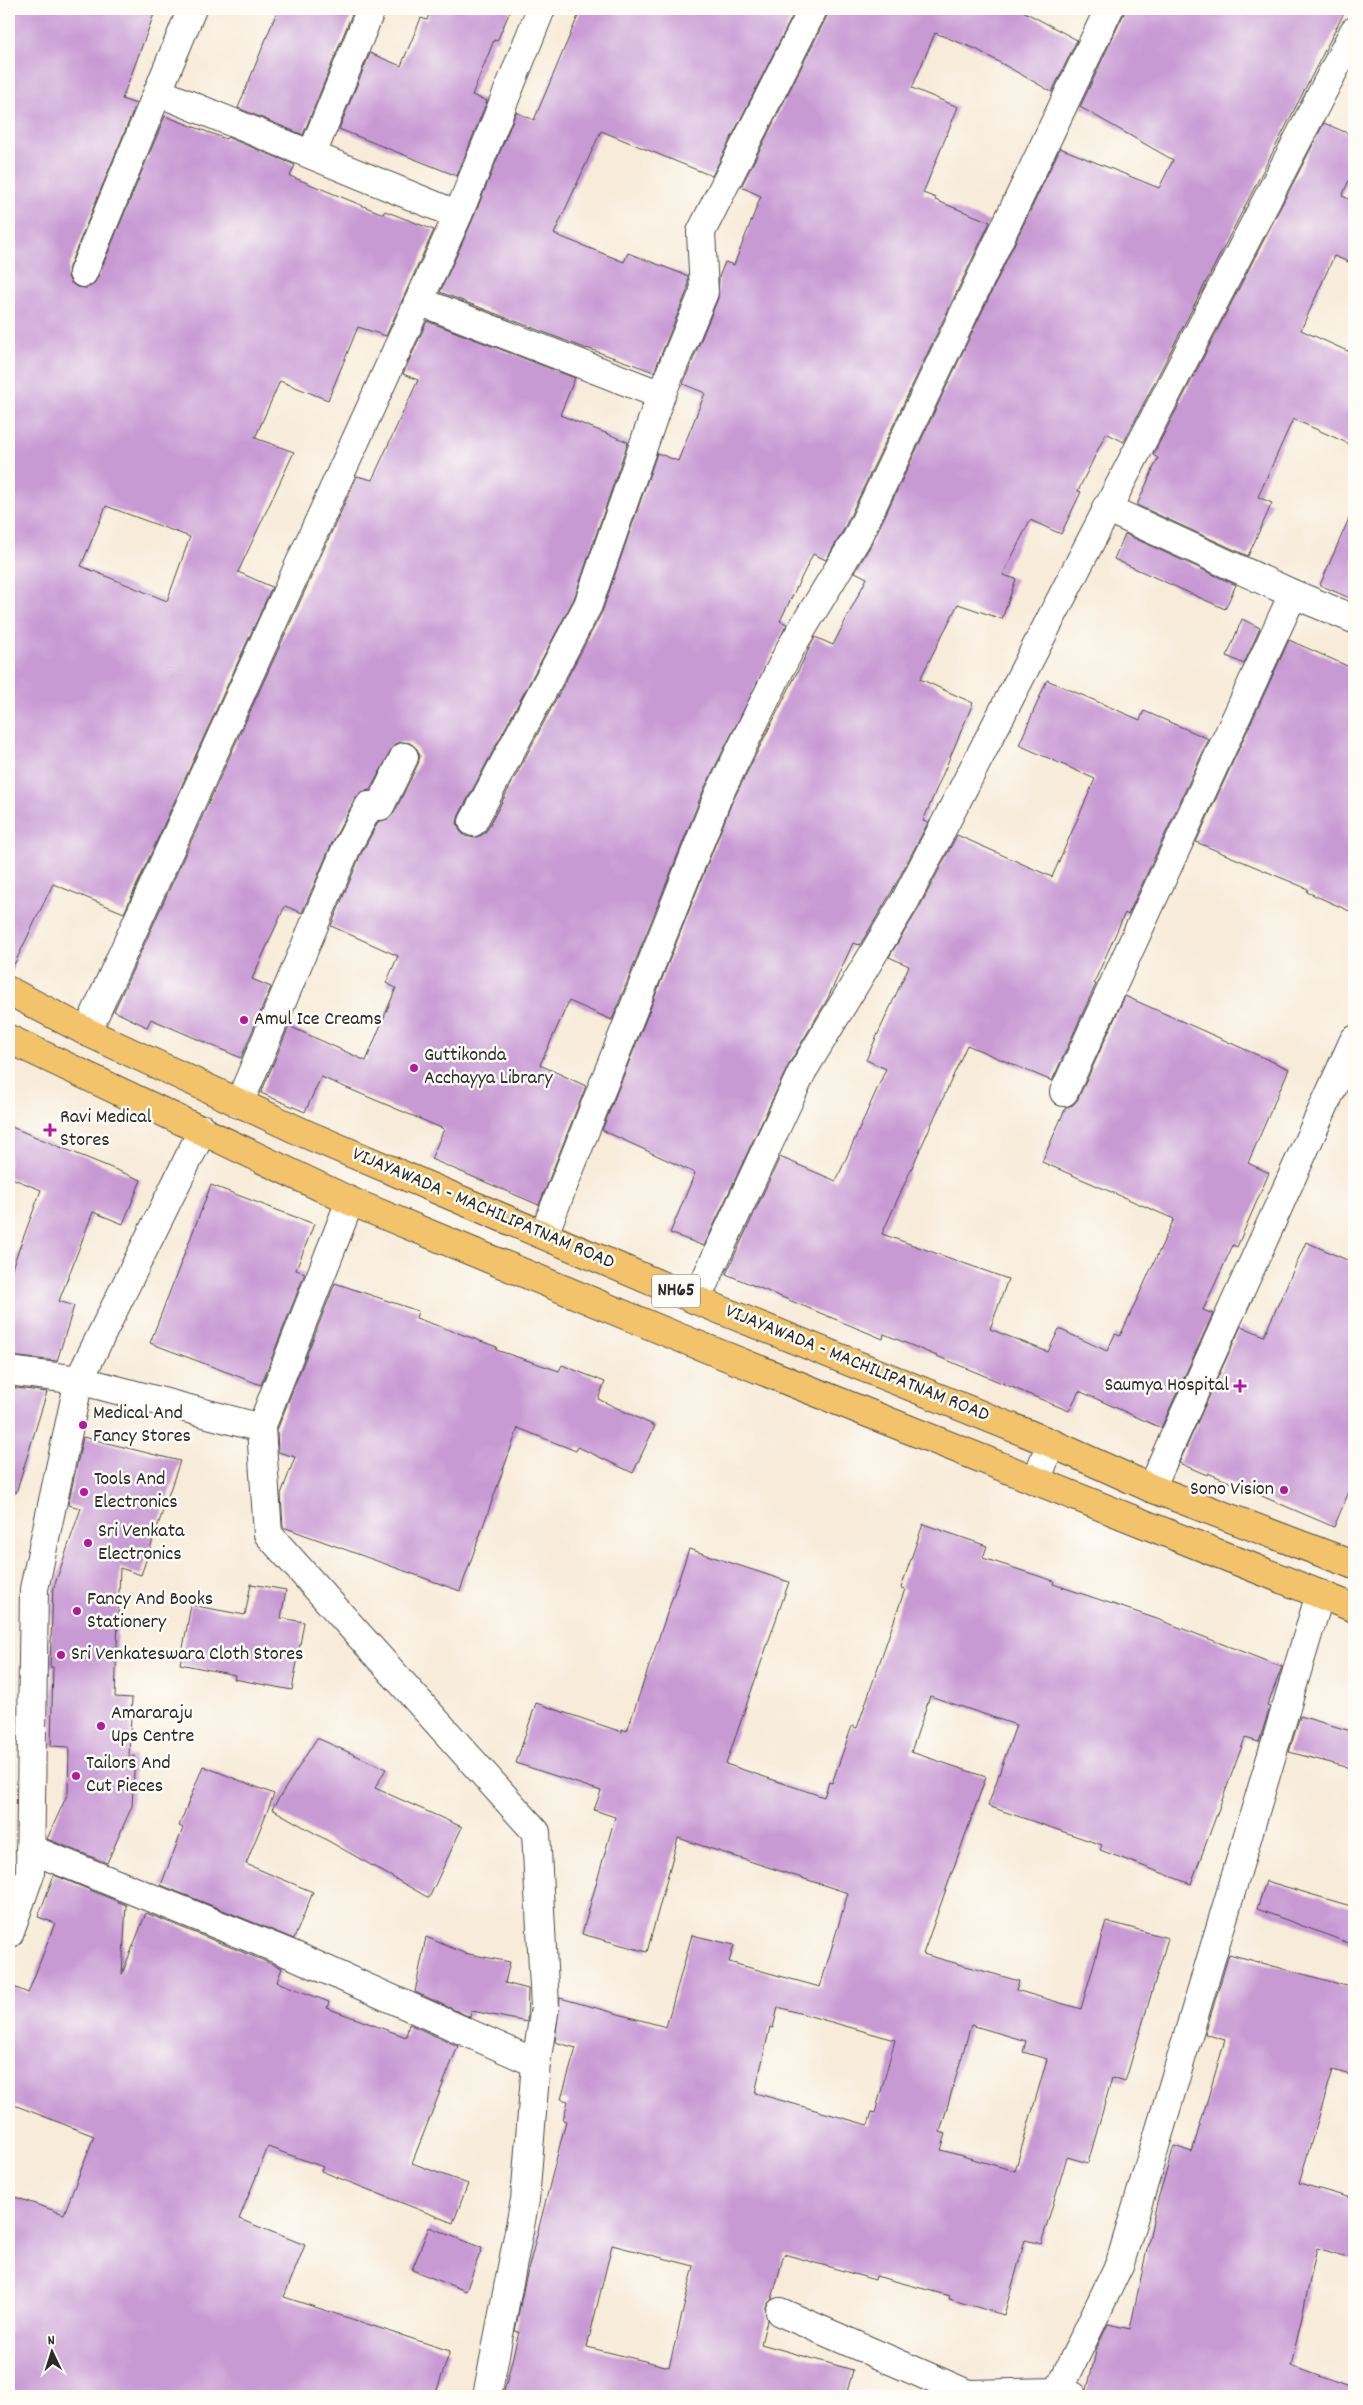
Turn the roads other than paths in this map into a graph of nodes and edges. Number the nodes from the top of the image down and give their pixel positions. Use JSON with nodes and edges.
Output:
{"nodes":[{"id":1,"x":192,"y":9,"type":"edge"},
{"id":2,"x":371,"y":9,"type":"edge"},
{"id":3,"x":541,"y":9,"type":"edge"},
{"id":4,"x":812,"y":9,"type":"edge"},
{"id":5,"x":1109,"y":9,"type":"edge"},
{"id":6,"x":1354,"y":31,"type":"edge"},
{"id":7,"x":158,"y":92,"type":"junction"},
{"id":8,"x":312,"y":154,"type":"junction"},
{"id":9,"x":458,"y":215,"type":"junction"},
{"id":10,"x":83,"y":273,"type":"dead end"},
{"id":11,"x":419,"y":301,"type":"junction"},
{"id":12,"x":661,"y":395,"type":"junction"},
{"id":13,"x":1106,"y":508,"type":"junction"},
{"id":14,"x":1293,"y":594,"type":"junction"},
{"id":15,"x":1354,"y":619,"type":"edge"},
{"id":16,"x":404,"y":757,"type":"dead end"},
{"id":17,"x":473,"y":822,"type":"dead end"},
{"id":18,"x":9,"y":991,"type":"edge"},
{"id":19,"x":87,"y":1032,"type":"junction"},
{"id":20,"x":9,"y":1039,"type":"edge"},
{"id":21,"x":1354,"y":1040,"type":"edge"},
{"id":22,"x":1064,"y":1092,"type":"dead end"},
{"id":23,"x":239,"y":1104,"type":"junction"},
{"id":24,"x":202,"y":1129,"type":"junction"},
{"id":25,"x":350,"y":1201,"type":"junction"},
{"id":26,"x":544,"y":1234,"type":"junction"},
{"id":27,"x":696,"y":1300,"type":"junction"},
{"id":28,"x":9,"y":1371,"type":"edge"},
{"id":29,"x":79,"y":1380,"type":"junction"},
{"id":30,"x":261,"y":1428,"type":"junction"},
{"id":31,"x":1051,"y":1443,"type":"junction"},
{"id":32,"x":1036,"y":1481,"type":"junction"},
{"id":33,"x":1151,"y":1488,"type":"junction"},
{"id":34,"x":1354,"y":1565,"type":"edge"},
{"id":35,"x":1320,"y":1594,"type":"junction"},
{"id":36,"x":1354,"y":1608,"type":"edge"},
{"id":37,"x":30,"y":1850,"type":"junction"},
{"id":38,"x":9,"y":1934,"type":"edge"},
{"id":39,"x":536,"y":2063,"type":"junction"},
{"id":40,"x":780,"y":2312,"type":"dead end"},
{"id":41,"x":1065,"y":2394,"type":"edge"},
{"id":42,"x":968,"y":2395,"type":"edge"},
{"id":43,"x":487,"y":2396,"type":"edge"}],
"edges":[{"from":1,"to":7,"type":"street"},
{"from":2,"to":8,"type":"street"},
{"from":3,"to":9,"type":"street"},
{"from":4,"to":12,"type":"street"},
{"from":5,"to":26,"type":"street"},
{"from":6,"to":13,"type":"street"},
{"from":7,"to":8,"type":"street"},
{"from":7,"to":10,"type":"street"},
{"from":8,"to":9,"type":"street"},
{"from":9,"to":11,"type":"street"},
{"from":11,"to":12,"type":"street"},
{"from":11,"to":19,"type":"street"},
{"from":12,"to":17,"type":"street"},
{"from":13,"to":14,"type":"street"},
{"from":13,"to":27,"type":"street"},
{"from":14,"to":15,"type":"street"},
{"from":14,"to":22,"type":"street"},
{"from":16,"to":23,"type":"street"},
{"from":18,"to":19,"type":"highway","name":"VIJAYAWADA - MACHILIPATNAM ROAD","number":"NH65"},
{"from":19,"to":23,"type":"highway","name":"VIJAYAWADA - MACHILIPATNAM ROAD","number":"NH65"},
{"from":20,"to":24,"type":"highway","name":"VIJAYAWADA - MACHILIPATNAM ROAD","number":"NH65"},
{"from":21,"to":33,"type":"street"},
{"from":23,"to":26,"type":"highway","name":"VIJAYAWADA - MACHILIPATNAM ROAD","number":"NH65"},
{"from":24,"to":25,"type":"highway","name":"VIJAYAWADA - MACHILIPATNAM ROAD","number":"NH65"},
{"from":24,"to":29,"type":"street"},
{"from":25,"to":30,"type":"street"},
{"from":25,"to":32,"type":"highway","name":"VIJAYAWADA - MACHILIPATNAM ROAD","number":"NH65"},
{"from":26,"to":27,"type":"highway","name":"VIJAYAWADA - MACHILIPATNAM ROAD","number":"NH65"},
{"from":27,"to":31,"type":"highway","name":"VIJAYAWADA - MACHILIPATNAM ROAD","number":"NH65"},
{"from":28,"to":29,"type":"street"},
{"from":29,"to":30,"type":"street"},
{"from":29,"to":37,"type":"street"},
{"from":30,"to":39,"type":"street"},
{"from":31,"to":32,"type":"street"},
{"from":31,"to":33,"type":"highway","name":"VIJAYAWADA - MACHILIPATNAM ROAD","number":"NH65"},
{"from":32,"to":35,"type":"highway","name":"VIJAYAWADA - MACHILIPATNAM ROAD","number":"NH65"},
{"from":33,"to":34,"type":"highway","name":"VIJAYAWADA - MACHILIPATNAM ROAD","number":"NH65"},
{"from":35,"to":36,"type":"highway","name":"VIJAYAWADA - MACHILIPATNAM ROAD","number":"NH65"},
{"from":35,"to":41,"type":"street"},
{"from":37,"to":38,"type":"street"},
{"from":37,"to":39,"type":"street"},
{"from":39,"to":43,"type":"street"},
{"from":40,"to":42,"type":"street"},
{"from":41,"to":42,"type":"street"}]}
